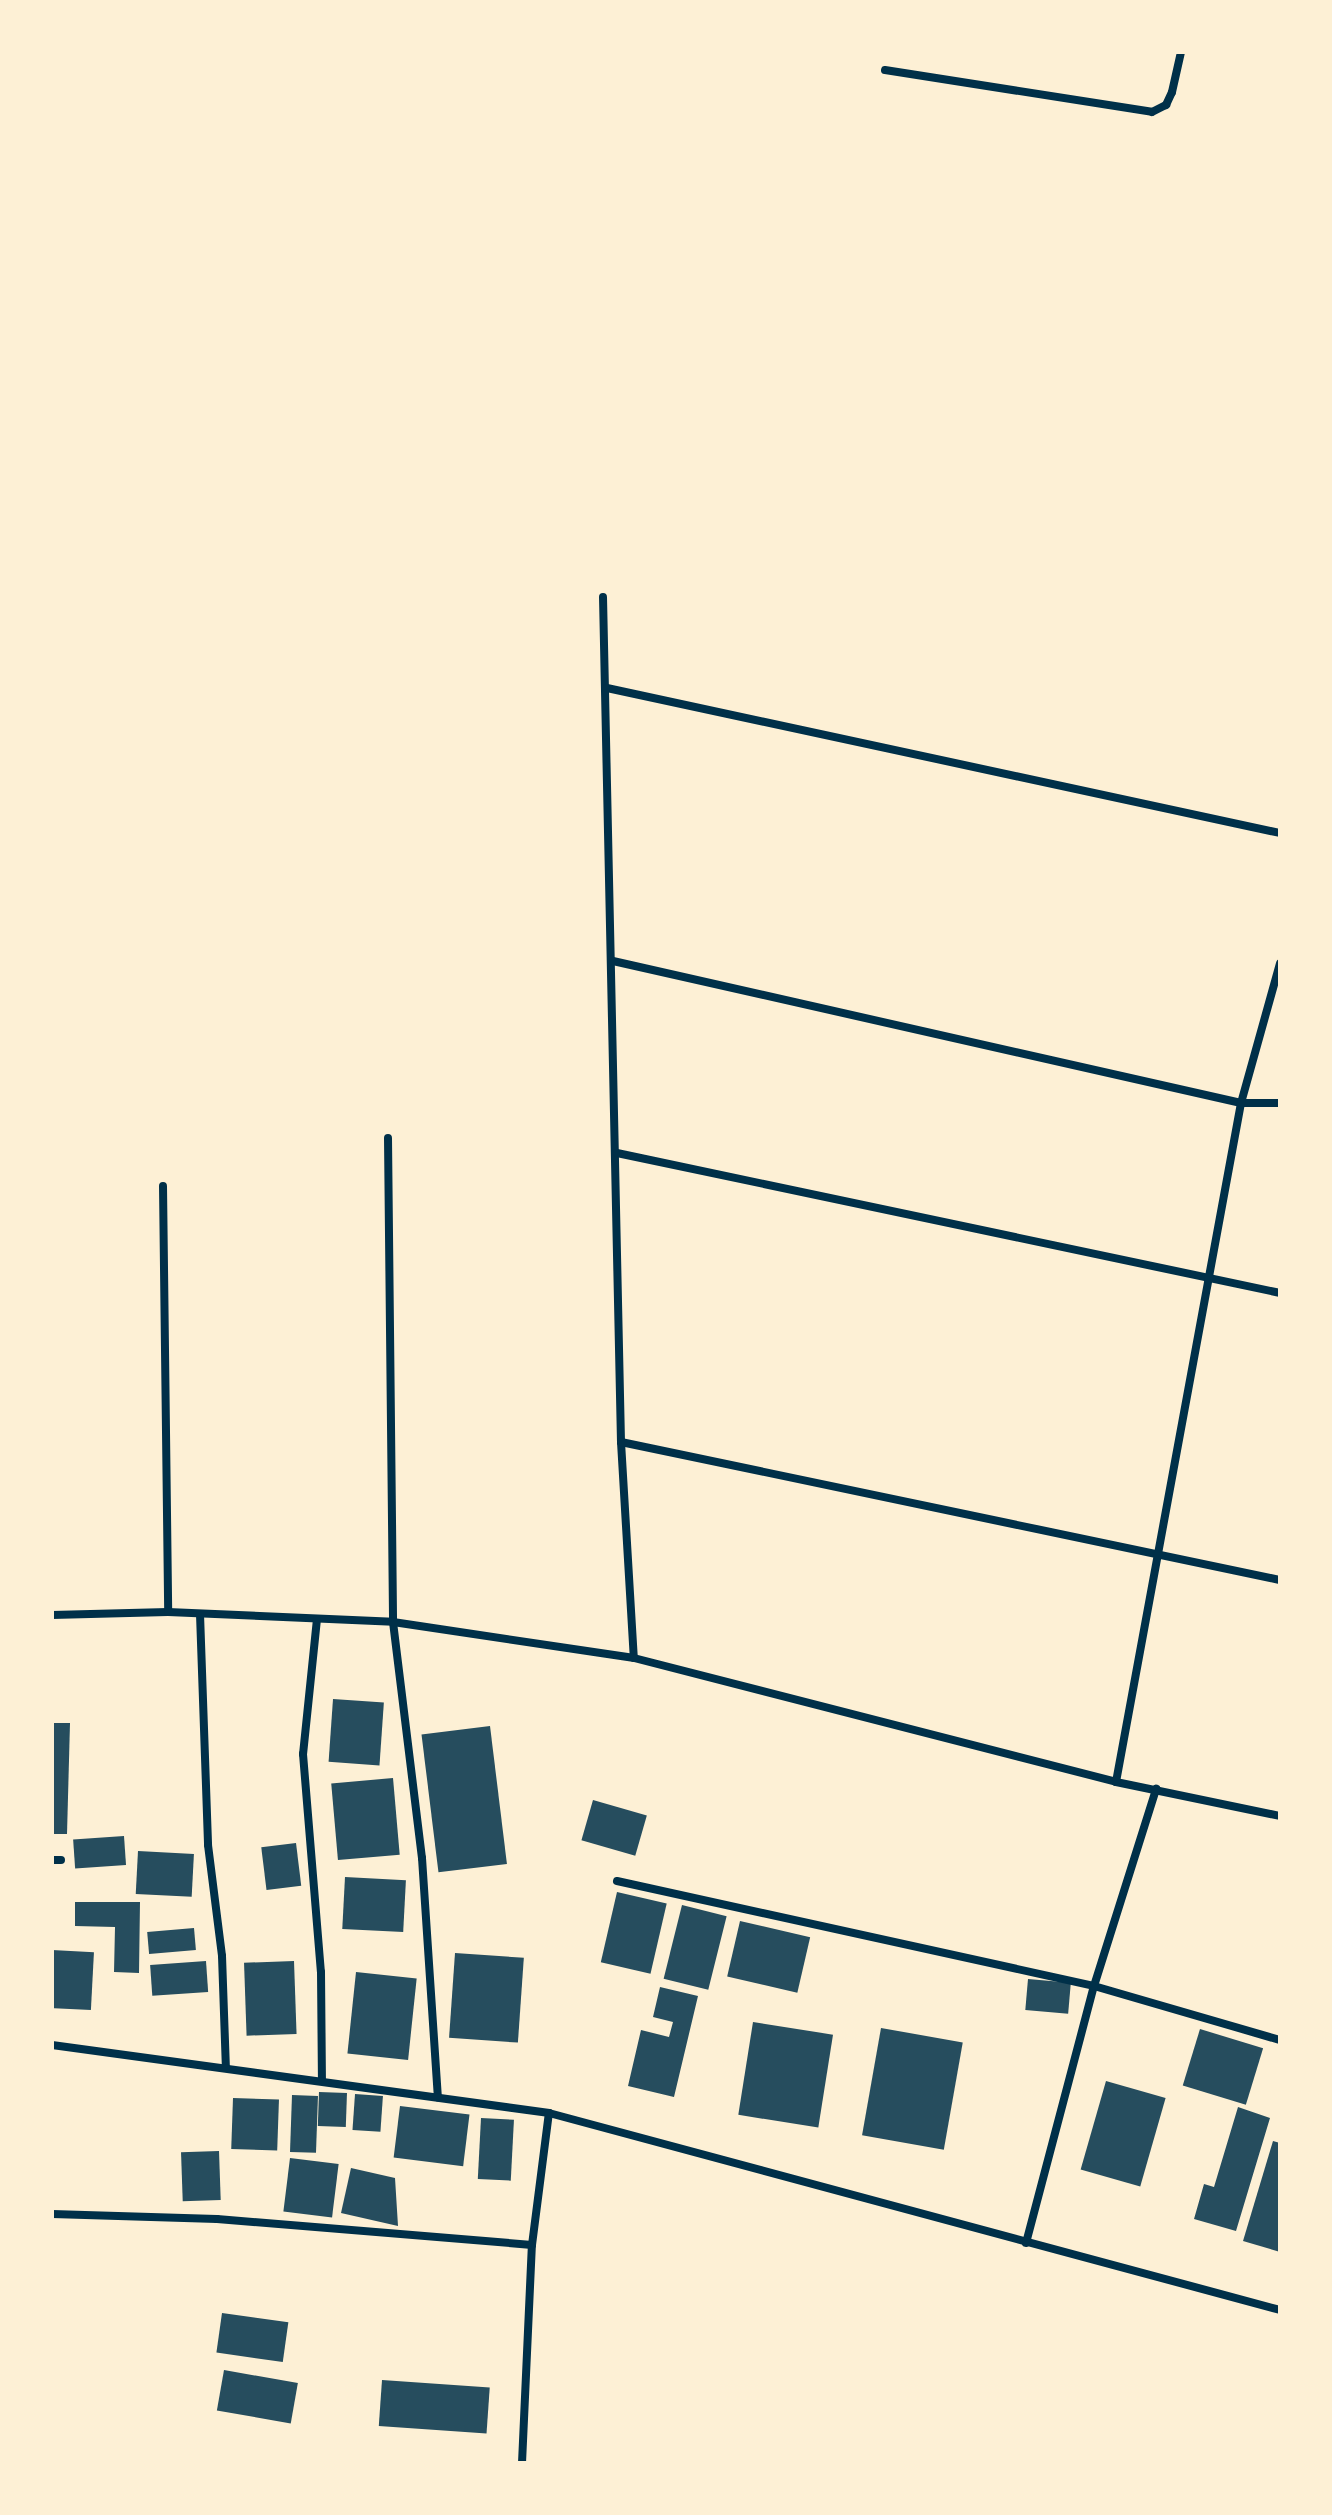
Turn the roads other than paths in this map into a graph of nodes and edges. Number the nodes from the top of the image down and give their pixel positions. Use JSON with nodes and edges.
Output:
{"nodes":[{"id":1,"x":1181,"y":52,"type":"edge"},
{"id":2,"x":885,"y":70,"type":"dead end"},
{"id":3,"x":603,"y":597,"type":"dead end"},
{"id":4,"x":607,"y":688,"type":"junction"},
{"id":5,"x":1280,"y":833,"type":"edge"},
{"id":6,"x":613,"y":961,"type":"junction"},
{"id":7,"x":1280,"y":963,"type":"edge"},
{"id":8,"x":1241,"y":1103,"type":"junction"},
{"id":9,"x":1280,"y":1103,"type":"edge"},
{"id":10,"x":388,"y":1138,"type":"dead end"},
{"id":11,"x":617,"y":1153,"type":"junction"},
{"id":12,"x":163,"y":1186,"type":"dead end"},
{"id":13,"x":1208,"y":1280,"type":"junction"},
{"id":14,"x":1280,"y":1293,"type":"edge"},
{"id":15,"x":621,"y":1442,"type":"junction"},
{"id":16,"x":1156,"y":1552,"type":"junction"},
{"id":17,"x":1280,"y":1580,"type":"edge"},
{"id":18,"x":168,"y":1612,"type":"junction"},
{"id":19,"x":200,"y":1614,"type":"junction"},
{"id":20,"x":52,"y":1615,"type":"edge"},
{"id":21,"x":317,"y":1619,"type":"junction"},
{"id":22,"x":393,"y":1622,"type":"junction"},
{"id":23,"x":634,"y":1658,"type":"junction"},
{"id":24,"x":1116,"y":1782,"type":"junction"},
{"id":25,"x":1156,"y":1789,"type":"junction"},
{"id":26,"x":1280,"y":1816,"type":"edge"},
{"id":27,"x":617,"y":1881,"type":"dead end"},
{"id":28,"x":1094,"y":1986,"type":"junction"},
{"id":29,"x":1280,"y":2040,"type":"edge"},
{"id":30,"x":52,"y":2045,"type":"edge"},
{"id":31,"x":226,"y":2068,"type":"junction"},
{"id":32,"x":322,"y":2081,"type":"junction"},
{"id":33,"x":438,"y":2097,"type":"junction"},
{"id":34,"x":549,"y":2113,"type":"junction"},
{"id":35,"x":52,"y":2214,"type":"edge"},
{"id":36,"x":1026,"y":2243,"type":"junction"},
{"id":37,"x":532,"y":2245,"type":"junction"},
{"id":38,"x":1280,"y":2310,"type":"edge"},
{"id":39,"x":522,"y":2463,"type":"edge"}],
"edges":[{"from":1,"to":2,"type":"street"},
{"from":3,"to":4,"type":"street"},
{"from":4,"to":5,"type":"street"},
{"from":4,"to":6,"type":"street"},
{"from":6,"to":8,"type":"street"},
{"from":6,"to":11,"type":"street"},
{"from":7,"to":8,"type":"street"},
{"from":8,"to":9,"type":"street"},
{"from":8,"to":13,"type":"street"},
{"from":10,"to":22,"type":"street"},
{"from":11,"to":13,"type":"street"},
{"from":11,"to":15,"type":"street"},
{"from":12,"to":18,"type":"street"},
{"from":13,"to":14,"type":"street"},
{"from":13,"to":16,"type":"street"},
{"from":15,"to":16,"type":"street"},
{"from":15,"to":23,"type":"street"},
{"from":16,"to":17,"type":"street"},
{"from":16,"to":24,"type":"street"},
{"from":18,"to":19,"type":"street"},
{"from":18,"to":20,"type":"street"},
{"from":19,"to":21,"type":"street"},
{"from":19,"to":31,"type":"street"},
{"from":21,"to":22,"type":"street"},
{"from":21,"to":32,"type":"street"},
{"from":22,"to":23,"type":"street"},
{"from":22,"to":33,"type":"street"},
{"from":23,"to":24,"type":"street"},
{"from":24,"to":25,"type":"street"},
{"from":25,"to":26,"type":"street"},
{"from":25,"to":28,"type":"street"},
{"from":27,"to":28,"type":"street"},
{"from":28,"to":29,"type":"street"},
{"from":28,"to":36,"type":"street"},
{"from":30,"to":31,"type":"street"},
{"from":31,"to":32,"type":"street"},
{"from":32,"to":33,"type":"street"},
{"from":33,"to":34,"type":"street"},
{"from":34,"to":36,"type":"street"},
{"from":34,"to":37,"type":"street"},
{"from":35,"to":37,"type":"street"},
{"from":36,"to":38,"type":"street"},
{"from":37,"to":39,"type":"street"}]}
